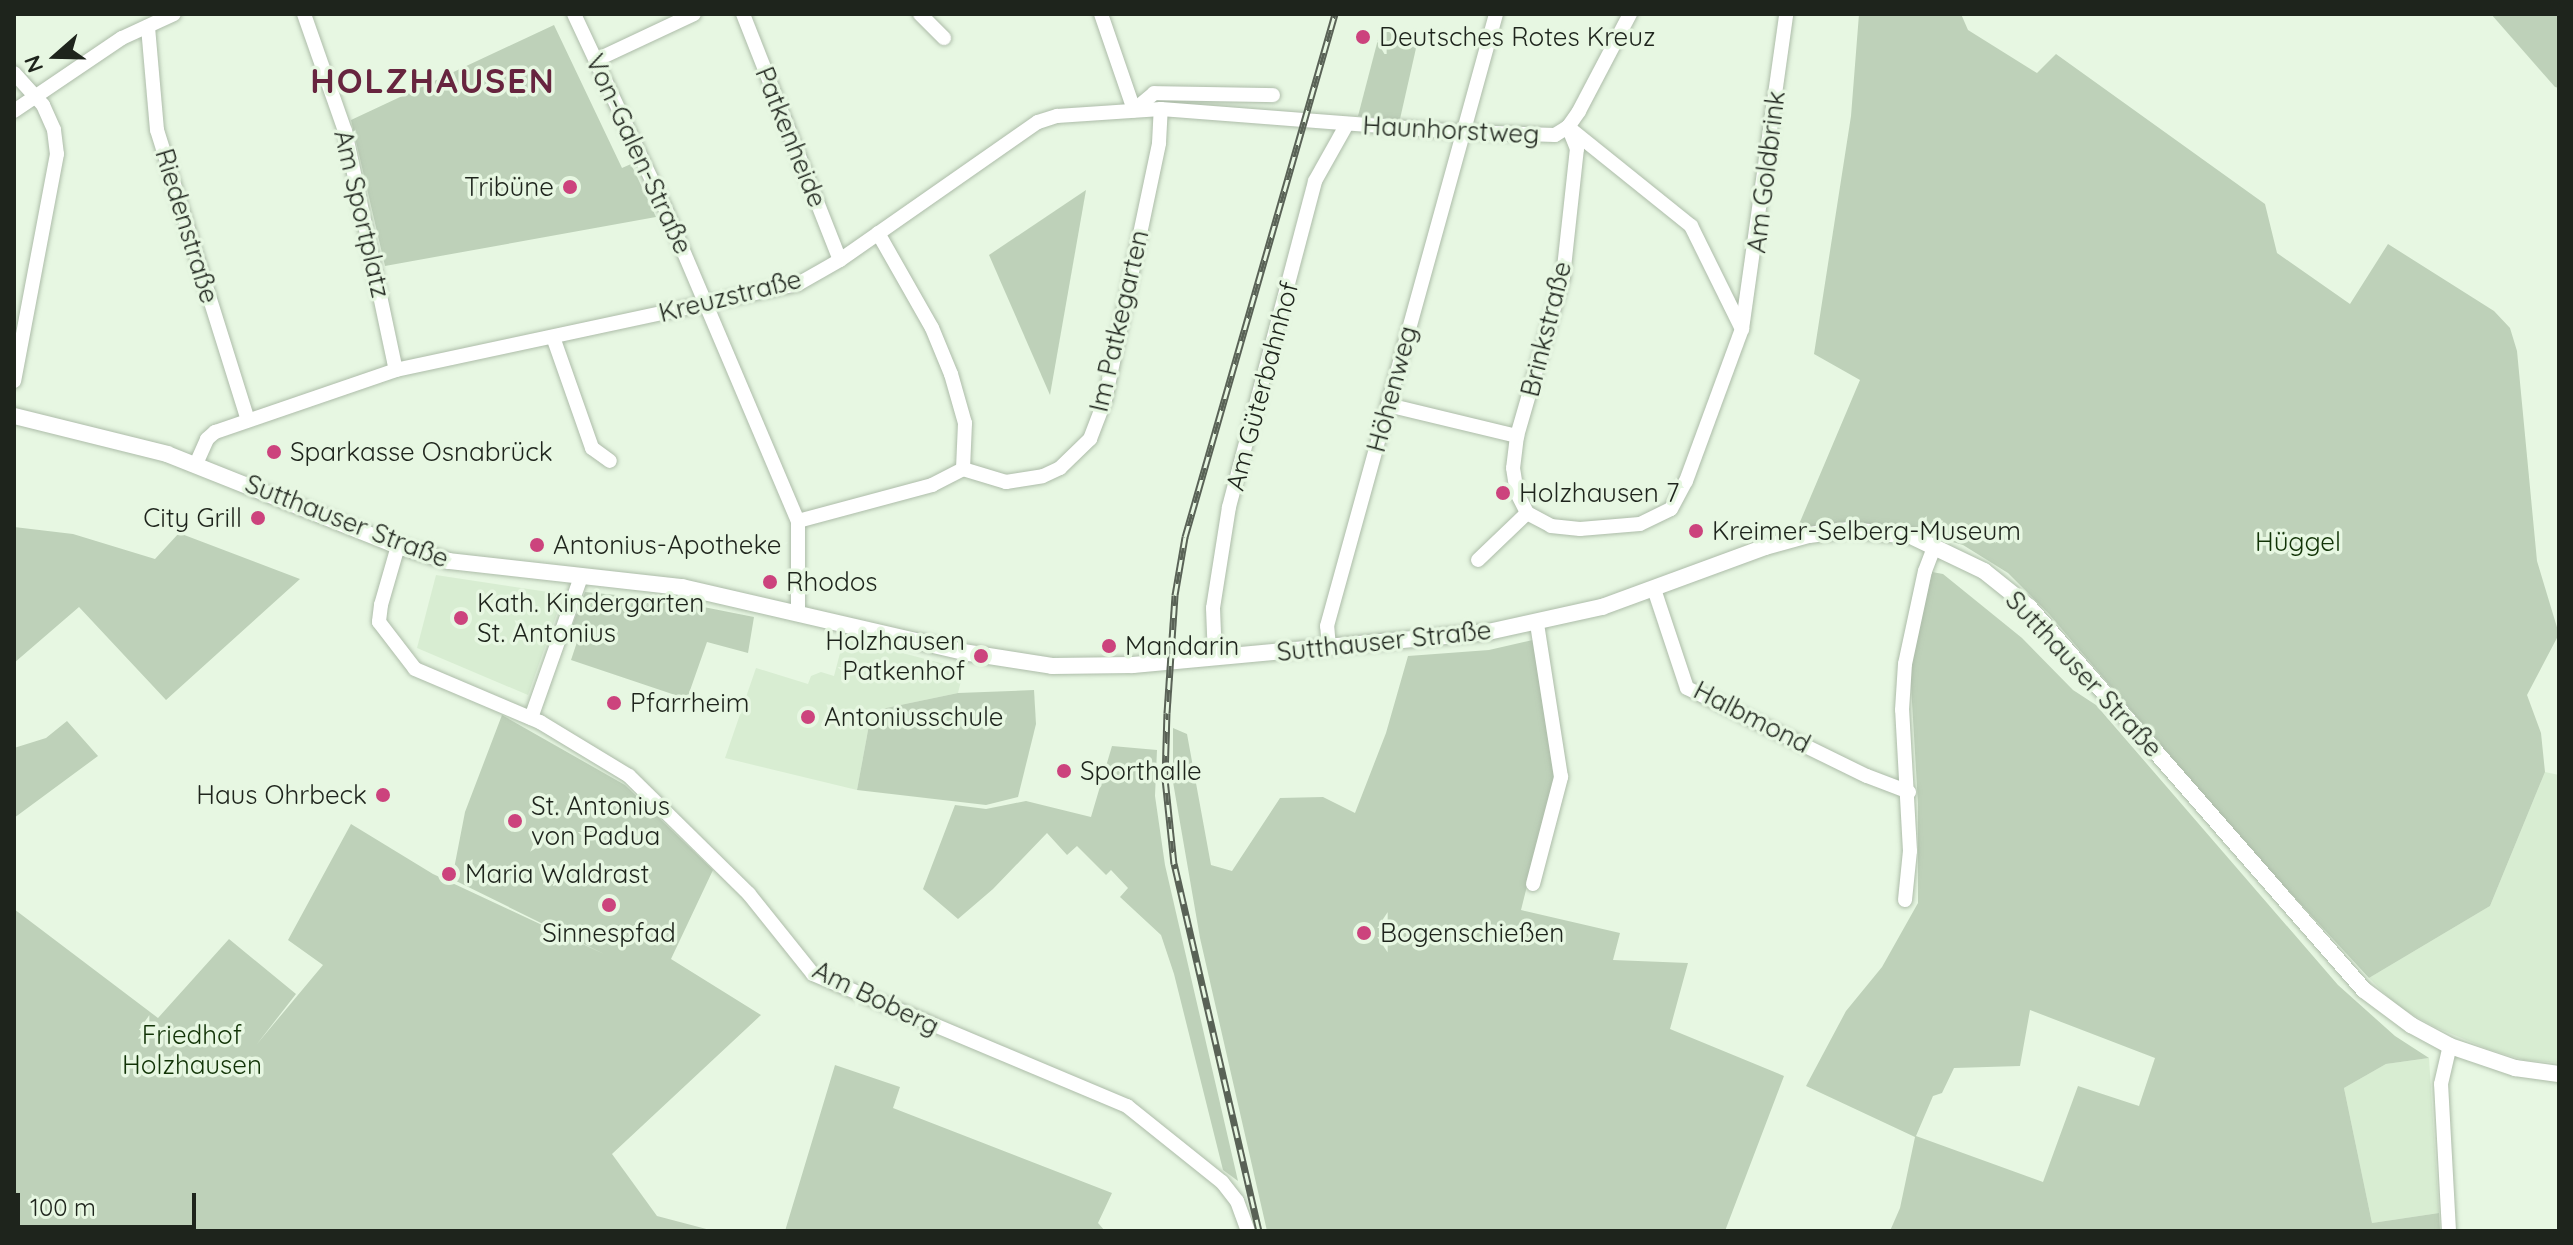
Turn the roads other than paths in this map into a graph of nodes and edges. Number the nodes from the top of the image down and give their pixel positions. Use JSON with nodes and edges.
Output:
{"nodes":[{"id":1,"x":174,"y":14,"type":"edge"},
{"id":2,"x":304,"y":14,"type":"edge"},
{"id":3,"x":574,"y":14,"type":"edge"},
{"id":4,"x":694,"y":14,"type":"edge"},
{"id":5,"x":743,"y":14,"type":"edge"},
{"id":6,"x":920,"y":14,"type":"edge"},
{"id":7,"x":1101,"y":14,"type":"edge"},
{"id":8,"x":1496,"y":14,"type":"edge"},
{"id":9,"x":1630,"y":14,"type":"edge"},
{"id":10,"x":1786,"y":14,"type":"edge"},
{"id":11,"x":148,"y":27,"type":"junction"},
{"id":12,"x":944,"y":38,"type":"dead end"},
{"id":13,"x":596,"y":60,"type":"junction"},
{"id":14,"x":14,"y":73,"type":"edge"},
{"id":15,"x":1273,"y":95,"type":"dead end"},
{"id":16,"x":38,"y":97,"type":"junction"},
{"id":17,"x":1161,"y":109,"type":"junction"},
{"id":18,"x":1134,"y":110,"type":"junction"},
{"id":19,"x":14,"y":111,"type":"edge"},
{"id":20,"x":1347,"y":124,"type":"junction"},
{"id":21,"x":1568,"y":127,"type":"junction"},
{"id":22,"x":1462,"y":132,"type":"junction"},
{"id":23,"x":878,"y":233,"type":"junction"},
{"id":24,"x":840,"y":260,"type":"junction"},
{"id":25,"x":708,"y":305,"type":"junction"},
{"id":26,"x":1742,"y":329,"type":"junction"},
{"id":27,"x":553,"y":337,"type":"junction"},
{"id":28,"x":396,"y":370,"type":"junction"},
{"id":29,"x":14,"y":381,"type":"edge"},
{"id":30,"x":1388,"y":405,"type":"junction"},
{"id":31,"x":14,"y":416,"type":"edge"},
{"id":32,"x":248,"y":420,"type":"junction"},
{"id":33,"x":1517,"y":436,"type":"junction"},
{"id":34,"x":610,"y":461,"type":"dead end"},
{"id":35,"x":196,"y":464,"type":"junction"},
{"id":36,"x":963,"y":469,"type":"junction"},
{"id":37,"x":1527,"y":513,"type":"junction"},
{"id":38,"x":798,"y":521,"type":"junction"},
{"id":39,"x":1935,"y":545,"type":"junction"},
{"id":40,"x":398,"y":546,"type":"junction"},
{"id":41,"x":1478,"y":560,"type":"dead end"},
{"id":42,"x":581,"y":577,"type":"junction"},
{"id":43,"x":1654,"y":589,"type":"junction"},
{"id":44,"x":798,"y":612,"type":"junction"},
{"id":45,"x":1537,"y":623,"type":"junction"},
{"id":46,"x":1329,"y":647,"type":"junction"},
{"id":47,"x":1215,"y":658,"type":"junction"},
{"id":48,"x":531,"y":718,"type":"junction"},
{"id":49,"x":1909,"y":792,"type":"junction"},
{"id":50,"x":1533,"y":884,"type":"dead end"},
{"id":51,"x":1905,"y":900,"type":"dead end"},
{"id":52,"x":2450,"y":1046,"type":"junction"},
{"id":53,"x":2559,"y":1074,"type":"edge"},
{"id":54,"x":1248,"y":1231,"type":"edge"},
{"id":55,"x":2449,"y":1231,"type":"edge"}],
"edges":[{"from":1,"to":11,"type":"street"},
{"from":2,"to":28,"type":"street","name":"Am Sportplatz"},
{"from":3,"to":13,"type":"street","name":"Von-Galen-Straße"},
{"from":4,"to":13,"type":"street"},
{"from":5,"to":24,"type":"street","name":"Patkenheide"},
{"from":6,"to":12,"type":"street"},
{"from":7,"to":18,"type":"street"},
{"from":8,"to":22,"type":"street","name":"Höhenweg"},
{"from":9,"to":21,"type":"street","name":"Haunhorstweg"},
{"from":10,"to":26,"type":"street","name":"Am Goldbrink"},
{"from":11,"to":16,"type":"street"},
{"from":11,"to":32,"type":"street","name":"Riedenstraße"},
{"from":13,"to":25,"type":"street","name":"Von-Galen-Straße"},
{"from":14,"to":16,"type":"street"},
{"from":15,"to":18,"type":"street"},
{"from":16,"to":19,"type":"street"},
{"from":16,"to":29,"type":"street"},
{"from":17,"to":18,"type":"street","name":"Kreuzstraße"},
{"from":17,"to":20,"type":"street","name":"Kreuzstraße"},
{"from":17,"to":36,"type":"street","name":"Im Patkegarten"},
{"from":18,"to":23,"type":"street","name":"Kreuzstraße"},
{"from":20,"to":22,"type":"street","name":"Haunhorstweg"},
{"from":20,"to":47,"type":"street","name":"Am Güterbahnhof"},
{"from":21,"to":22,"type":"street","name":"Haunhorstweg"},
{"from":21,"to":26,"type":"street","name":"Am Goldbrink"},
{"from":21,"to":33,"type":"street","name":"Brinkstraße"},
{"from":22,"to":30,"type":"street","name":"Höhenweg"},
{"from":23,"to":24,"type":"street","name":"Kreuzstraße"},
{"from":23,"to":36,"type":"street"},
{"from":24,"to":25,"type":"street","name":"Kreuzstraße"},
{"from":25,"to":27,"type":"street","name":"Kreuzstraße"},
{"from":25,"to":38,"type":"street","name":"Von-Galen-Straße"},
{"from":26,"to":37,"type":"street","name":"Am Goldbrink"},
{"from":27,"to":28,"type":"street","name":"Kreuzstraße"},
{"from":27,"to":34,"type":"street"},
{"from":28,"to":32,"type":"street","name":"Kreuzstraße"},
{"from":30,"to":33,"type":"street"},
{"from":30,"to":46,"type":"street","name":"Höhenweg"},
{"from":31,"to":35,"type":"street","name":"Sutthauser Straße"},
{"from":32,"to":35,"type":"street","name":"Kreuzstraße"},
{"from":33,"to":37,"type":"street","name":"Brinkstraße"},
{"from":35,"to":40,"type":"street","name":"Sutthauser Straße"},
{"from":36,"to":38,"type":"street"},
{"from":37,"to":41,"type":"street"},
{"from":38,"to":44,"type":"street","name":"Von-Galen-Straße"},
{"from":39,"to":43,"type":"street","name":"Sutthauser Straße"},
{"from":39,"to":49,"type":"street"},
{"from":39,"to":52,"type":"street","name":"Sutthauser Straße"},
{"from":40,"to":42,"type":"street","name":"Sutthauser Straße"},
{"from":40,"to":48,"type":"street","name":"Am Boberg"},
{"from":42,"to":44,"type":"street","name":"Sutthauser Straße"},
{"from":42,"to":48,"type":"street"},
{"from":43,"to":45,"type":"street","name":"Sutthauser Straße"},
{"from":43,"to":49,"type":"street","name":"Halbmond"},
{"from":44,"to":47,"type":"street","name":"Sutthauser Straße"},
{"from":45,"to":46,"type":"street","name":"Sutthauser Straße"},
{"from":45,"to":50,"type":"street"},
{"from":46,"to":47,"type":"street","name":"Sutthauser Straße"},
{"from":48,"to":54,"type":"street","name":"Am Boberg"},
{"from":49,"to":51,"type":"street"},
{"from":52,"to":53,"type":"street","name":"Sutthauser Straße"},
{"from":52,"to":55,"type":"street"}]}
